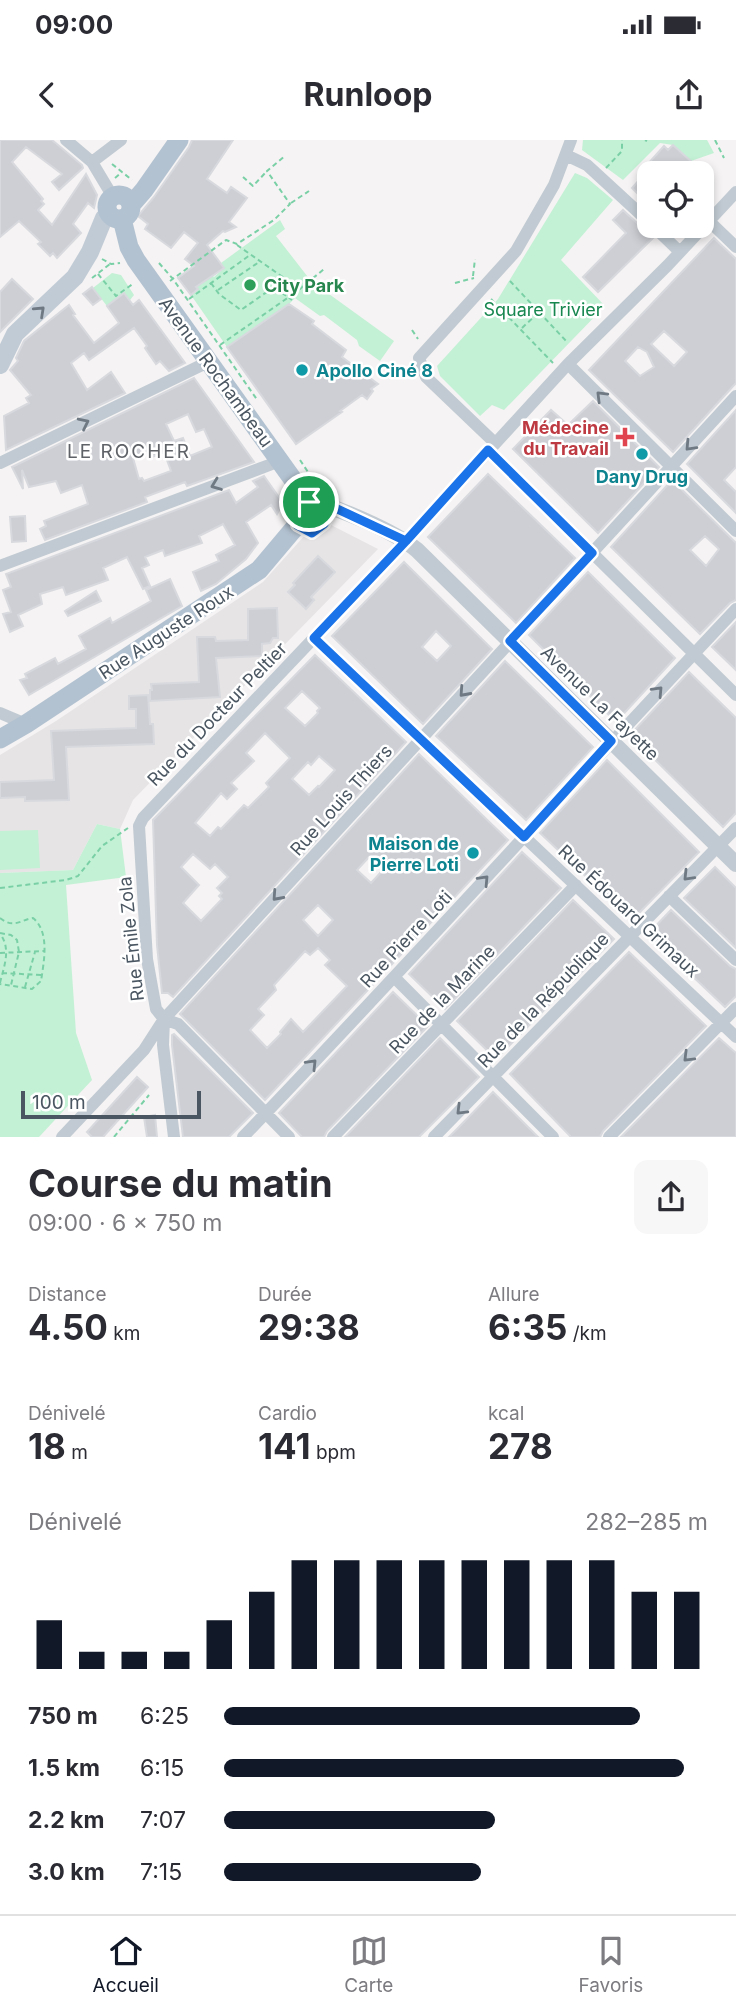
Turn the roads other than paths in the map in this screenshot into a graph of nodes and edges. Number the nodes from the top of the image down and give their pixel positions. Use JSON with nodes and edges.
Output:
{"nodes":[{"id":1,"x":66,"y":140,"type":"edge"},
{"id":2,"x":121,"y":140,"type":"edge"},
{"id":3,"x":169,"y":140,"type":"edge"},
{"id":4,"x":179,"y":140,"type":"edge"},
{"id":5,"x":571,"y":140,"type":"edge"},
{"id":6,"x":566,"y":155,"type":"junction"},
{"id":7,"x":97,"y":159,"type":"junction"},
{"id":8,"x":736,"y":192,"type":"edge"},
{"id":9,"x":123,"y":202,"type":"junction"},
{"id":10,"x":637,"y":211,"type":"edge"},
{"id":11,"x":714,"y":217,"type":"edge"},
{"id":12,"x":714,"y":226,"type":"edge"},
{"id":13,"x":666,"y":238,"type":"edge"},
{"id":14,"x":694,"y":238,"type":"edge"},
{"id":15,"x":736,"y":247,"type":"edge"},
{"id":16,"x":680,"y":252,"type":"junction"},
{"id":17,"x":214,"y":354,"type":"junction"},
{"id":18,"x":568,"y":364,"type":"junction"},
{"id":19,"x":0,"y":365,"type":"edge"},
{"id":20,"x":736,"y":396,"type":"edge"},
{"id":21,"x":492,"y":447,"type":"junction"},
{"id":22,"x":279,"y":461,"type":"junction"},
{"id":23,"x":0,"y":463,"type":"edge"},
{"id":24,"x":671,"y":467,"type":"junction"},
{"id":25,"x":309,"y":502,"type":"junction"},
{"id":26,"x":736,"y":531,"type":"edge"},
{"id":27,"x":406,"y":541,"type":"junction"},
{"id":28,"x":592,"y":553,"type":"junction"},
{"id":29,"x":0,"y":566,"type":"edge"},
{"id":30,"x":736,"y":608,"type":"edge"},
{"id":31,"x":314,"y":638,"type":"junction"},
{"id":32,"x":510,"y":641,"type":"junction"},
{"id":33,"x":694,"y":653,"type":"junction"},
{"id":34,"x":736,"y":695,"type":"edge"},
{"id":35,"x":0,"y":713,"type":"edge"},
{"id":36,"x":26,"y":723,"type":"junction"},
{"id":37,"x":0,"y":738,"type":"edge"},
{"id":38,"x":421,"y":739,"type":"junction"},
{"id":39,"x":611,"y":741,"type":"junction"},
{"id":40,"x":143,"y":818,"type":"joint"},
{"id":41,"x":736,"y":828,"type":"edge"},
{"id":42,"x":524,"y":837,"type":"junction"},
{"id":43,"x":718,"y":846,"type":"junction"},
{"id":44,"x":736,"y":864,"type":"edge"},
{"id":45,"x":576,"y":885,"type":"junction"},
{"id":46,"x":669,"y":896,"type":"junction"},
{"id":47,"x":629,"y":936,"type":"junction"},
{"id":48,"x":736,"y":960,"type":"edge"},
{"id":49,"x":395,"y":978,"type":"junction"},
{"id":50,"x":736,"y":1009,"type":"edge"},
{"id":51,"x":164,"y":1019,"type":"junction"},
{"id":52,"x":722,"y":1023,"type":"junction"},
{"id":53,"x":442,"y":1025,"type":"junction"},
{"id":54,"x":736,"y":1037,"type":"edge"},
{"id":55,"x":493,"y":1077,"type":"junction"},
{"id":56,"x":265,"y":1114,"type":"junction"},
{"id":57,"x":62,"y":1137,"type":"edge"},
{"id":58,"x":174,"y":1137,"type":"edge"},
{"id":59,"x":243,"y":1137,"type":"edge"},
{"id":60,"x":289,"y":1137,"type":"edge"},
{"id":61,"x":332,"y":1137,"type":"edge"},
{"id":62,"x":434,"y":1137,"type":"edge"},
{"id":63,"x":553,"y":1137,"type":"edge"},
{"id":64,"x":609,"y":1137,"type":"edge"}],
"edges":[{"from":1,"to":7,"type":"street"},
{"from":2,"to":7,"type":"street"},
{"from":3,"to":9,"type":"main road"},
{"from":4,"to":9,"type":"main road"},
{"from":5,"to":6,"type":"street"},
{"from":6,"to":10,"type":"street"},
{"from":6,"to":21,"type":"street"},
{"from":7,"to":9,"type":"street"},
{"from":8,"to":11,"type":"street","name":"Rue du Docteur Peltier"},
{"from":9,"to":17,"type":"main road","name":"Avenue Rochambeau"},
{"from":19,"to":9,"type":"main road","one_way":true},
{"from":12,"to":15,"type":"street"},
{"from":13,"to":16,"type":"street"},
{"from":14,"to":16,"type":"street","name":"Rue du Docteur Peltier"},
{"from":16,"to":18,"type":"street","name":"Rue du Docteur Peltier"},
{"from":17,"to":22,"type":"main road","name":"Avenue Rochambeau"},
{"from":23,"to":17,"type":"street","one_way":true},
{"from":18,"to":21,"type":"street","name":"Rue du Docteur Peltier"},
{"from":24,"to":18,"type":"street","one_way":true},
{"from":20,"to":24,"type":"street","name":"Rue Louis Thiers","one_way":true},
{"from":21,"to":27,"type":"street","name":"Rue du Docteur Peltier"},
{"from":21,"to":28,"type":"street"},
{"from":22,"to":25,"type":"main road","name":"Avenue Rochambeau"},
{"from":22,"to":29,"type":"street","one_way":true},
{"from":24,"to":26,"type":"street"},
{"from":24,"to":28,"type":"street","name":"Rue Louis Thiers"},
{"from":25,"to":27,"type":"street"},
{"from":25,"to":36,"type":"main road","name":"Rue Auguste Roux"},
{"from":27,"to":31,"type":"street","name":"Rue du Docteur Peltier"},
{"from":27,"to":32,"type":"street","name":"Avenue La Fayette"},
{"from":28,"to":32,"type":"street","name":"Rue Louis Thiers"},
{"from":28,"to":33,"type":"street"},
{"from":30,"to":33,"type":"street","name":"Rue Pierre Loti"},
{"from":31,"to":38,"type":"street","name":"Rue Édouard Grimaux"},
{"from":31,"to":40,"type":"street","name":"Rue du Docteur Peltier"},
{"from":32,"to":38,"type":"street","name":"Rue Louis Thiers","one_way":true},
{"from":32,"to":39,"type":"street","name":"Avenue La Fayette"},
{"from":33,"to":34,"type":"street"},
{"from":39,"to":33,"type":"street","name":"Rue Pierre Loti","one_way":true},
{"from":35,"to":36,"type":"street"},
{"from":36,"to":37,"type":"main road","name":"Rue Auguste Roux"},
{"from":38,"to":42,"type":"street","name":"Rue Édouard Grimaux"},
{"from":38,"to":51,"type":"street","name":"Rue Louis Thiers","one_way":true},
{"from":39,"to":42,"type":"street","name":"Rue Pierre Loti"},
{"from":39,"to":43,"type":"street","name":"Avenue La Fayette"},
{"from":40,"to":51,"type":"street","name":"Rue Émile Zola"},
{"from":41,"to":43,"type":"street","name":"Rue de la République"},
{"from":42,"to":45,"type":"street","name":"Rue Édouard Grimaux"},
{"from":49,"to":42,"type":"street","name":"Rue Pierre Loti","one_way":true},
{"from":43,"to":44,"type":"street","name":"Avenue La Fayette"},
{"from":43,"to":46,"type":"street","name":"Rue de la République","one_way":true},
{"from":45,"to":47,"type":"street","name":"Rue Édouard Grimaux"},
{"from":45,"to":53,"type":"street","name":"Rue de la Marine"},
{"from":46,"to":47,"type":"street","name":"Rue de la République"},
{"from":46,"to":48,"type":"street"},
{"from":47,"to":52,"type":"street","name":"Rue Édouard Grimaux"},
{"from":47,"to":55,"type":"street","name":"Rue de la République"},
{"from":49,"to":53,"type":"street"},
{"from":56,"to":49,"type":"street","name":"Rue Pierre Loti","one_way":true},
{"from":50,"to":52,"type":"street"},
{"from":51,"to":56,"type":"street"},
{"from":51,"to":57,"type":"street","name":"Rue Louis Thiers"},
{"from":51,"to":58,"type":"street","name":"Rue Émile Zola"},
{"from":52,"to":54,"type":"street","name":"Rue Édouard Grimaux"},
{"from":52,"to":64,"type":"street","one_way":true},
{"from":53,"to":55,"type":"street"},
{"from":53,"to":61,"type":"street","name":"Rue de la Marine"},
{"from":55,"to":62,"type":"street","name":"Rue de la République","one_way":true},
{"from":55,"to":63,"type":"street"},
{"from":56,"to":59,"type":"street","name":"Rue Pierre Loti"},
{"from":56,"to":60,"type":"street"}]}
